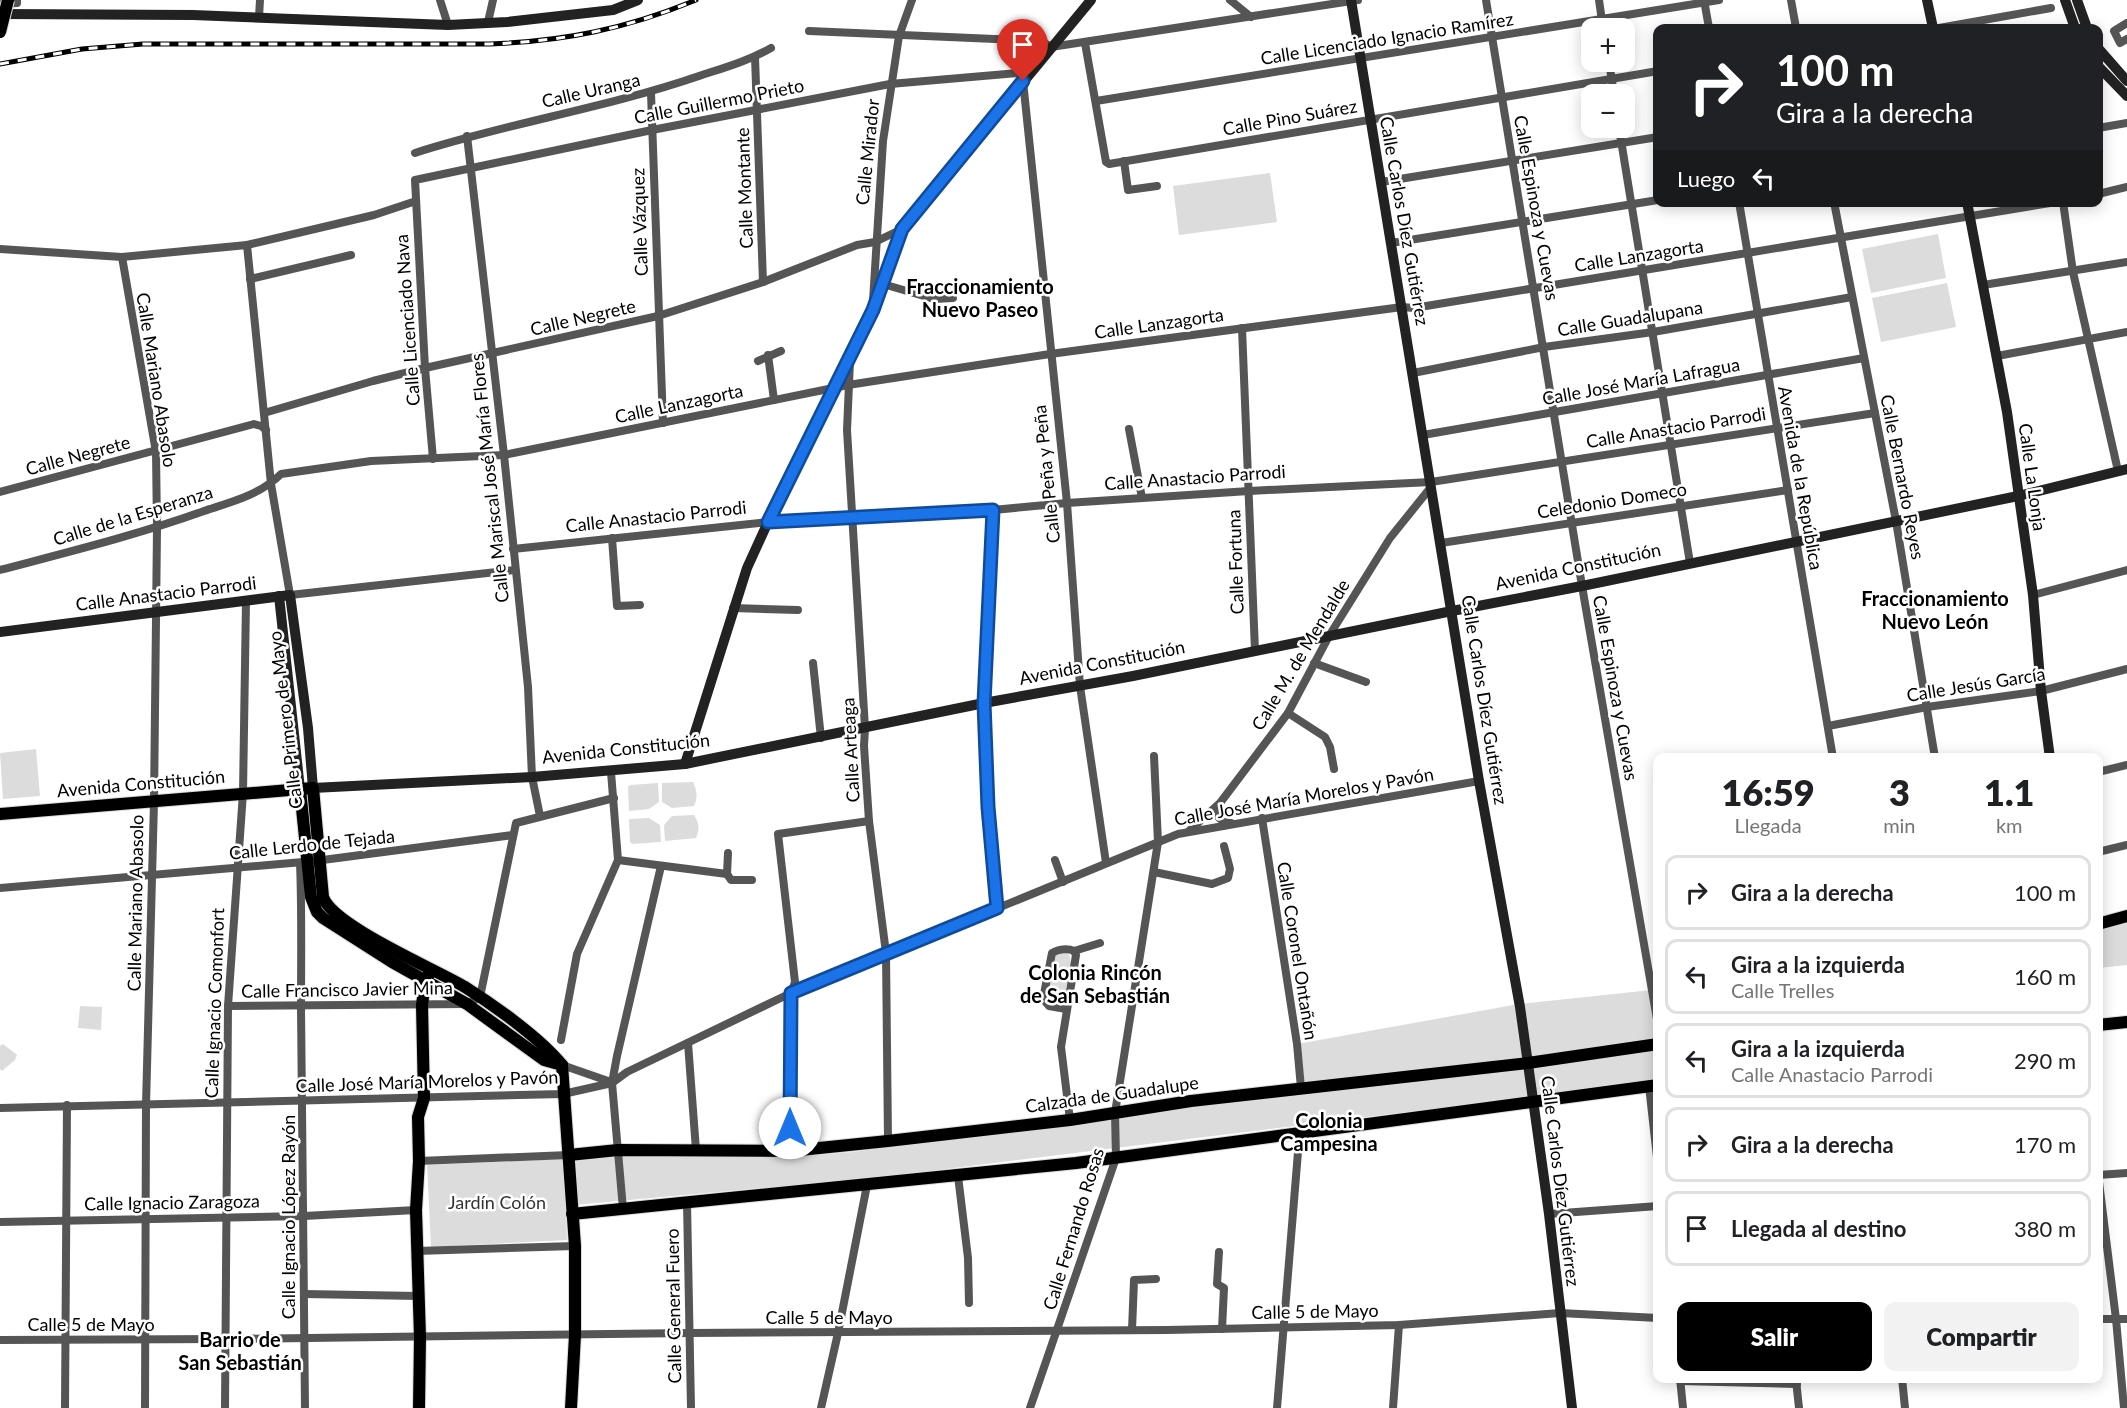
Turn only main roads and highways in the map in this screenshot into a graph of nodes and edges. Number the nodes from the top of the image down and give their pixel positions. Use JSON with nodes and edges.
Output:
{"nodes":[{"id":1,"x":14,"y":1,"type":"edge"},
{"id":2,"x":0,"y":32,"type":"edge"},
{"id":3,"x":313,"y":788,"type":"joint"},
{"id":4,"x":300,"y":789,"type":"junction"},
{"id":5,"x":0,"y":814,"type":"edge"},
{"id":6,"x":309,"y":862,"type":"junction"},
{"id":7,"x":2127,"y":916,"type":"edge"},
{"id":8,"x":2103,"y":923,"type":"edge"},
{"id":9,"x":428,"y":976,"type":"junction"},
{"id":10,"x":2127,"y":1022,"type":"edge"},
{"id":11,"x":2103,"y":1024,"type":"edge"},
{"id":12,"x":1653,"y":1045,"type":"edge"},
{"id":13,"x":562,"y":1065,"type":"junction"},
{"id":14,"x":1653,"y":1085,"type":"edge"},
{"id":15,"x":569,"y":1155,"type":"junction"},
{"id":16,"x":573,"y":1214,"type":"junction"},
{"id":17,"x":419,"y":1408,"type":"edge"},
{"id":18,"x":572,"y":1408,"type":"edge"}],
"edges":[{"from":1,"to":2,"type":"main road","bridge":true},
{"from":3,"to":4,"type":"main road","name":"Avenida Constitución"},
{"from":3,"to":6,"type":"main road","name":"Calle Primero de Mayo"},
{"from":4,"to":5,"type":"main road","name":"Avenida Constitución"},
{"from":4,"to":6,"type":"main road","name":"Calle Primero de Mayo"},
{"from":6,"to":9,"type":"main road","name":"Calle Primero de Mayo"},
{"from":7,"to":8,"type":"main road"},
{"from":9,"to":13,"type":"main road"},
{"from":9,"to":13,"type":"main road"},
{"from":9,"to":17,"type":"main road"},
{"from":10,"to":11,"type":"main road"},
{"from":12,"to":15,"type":"main road","name":"Calzada de Guadalupe"},
{"from":13,"to":15,"type":"main road"},
{"from":14,"to":16,"type":"main road"},
{"from":15,"to":16,"type":"main road"},
{"from":16,"to":18,"type":"main road"}]}
